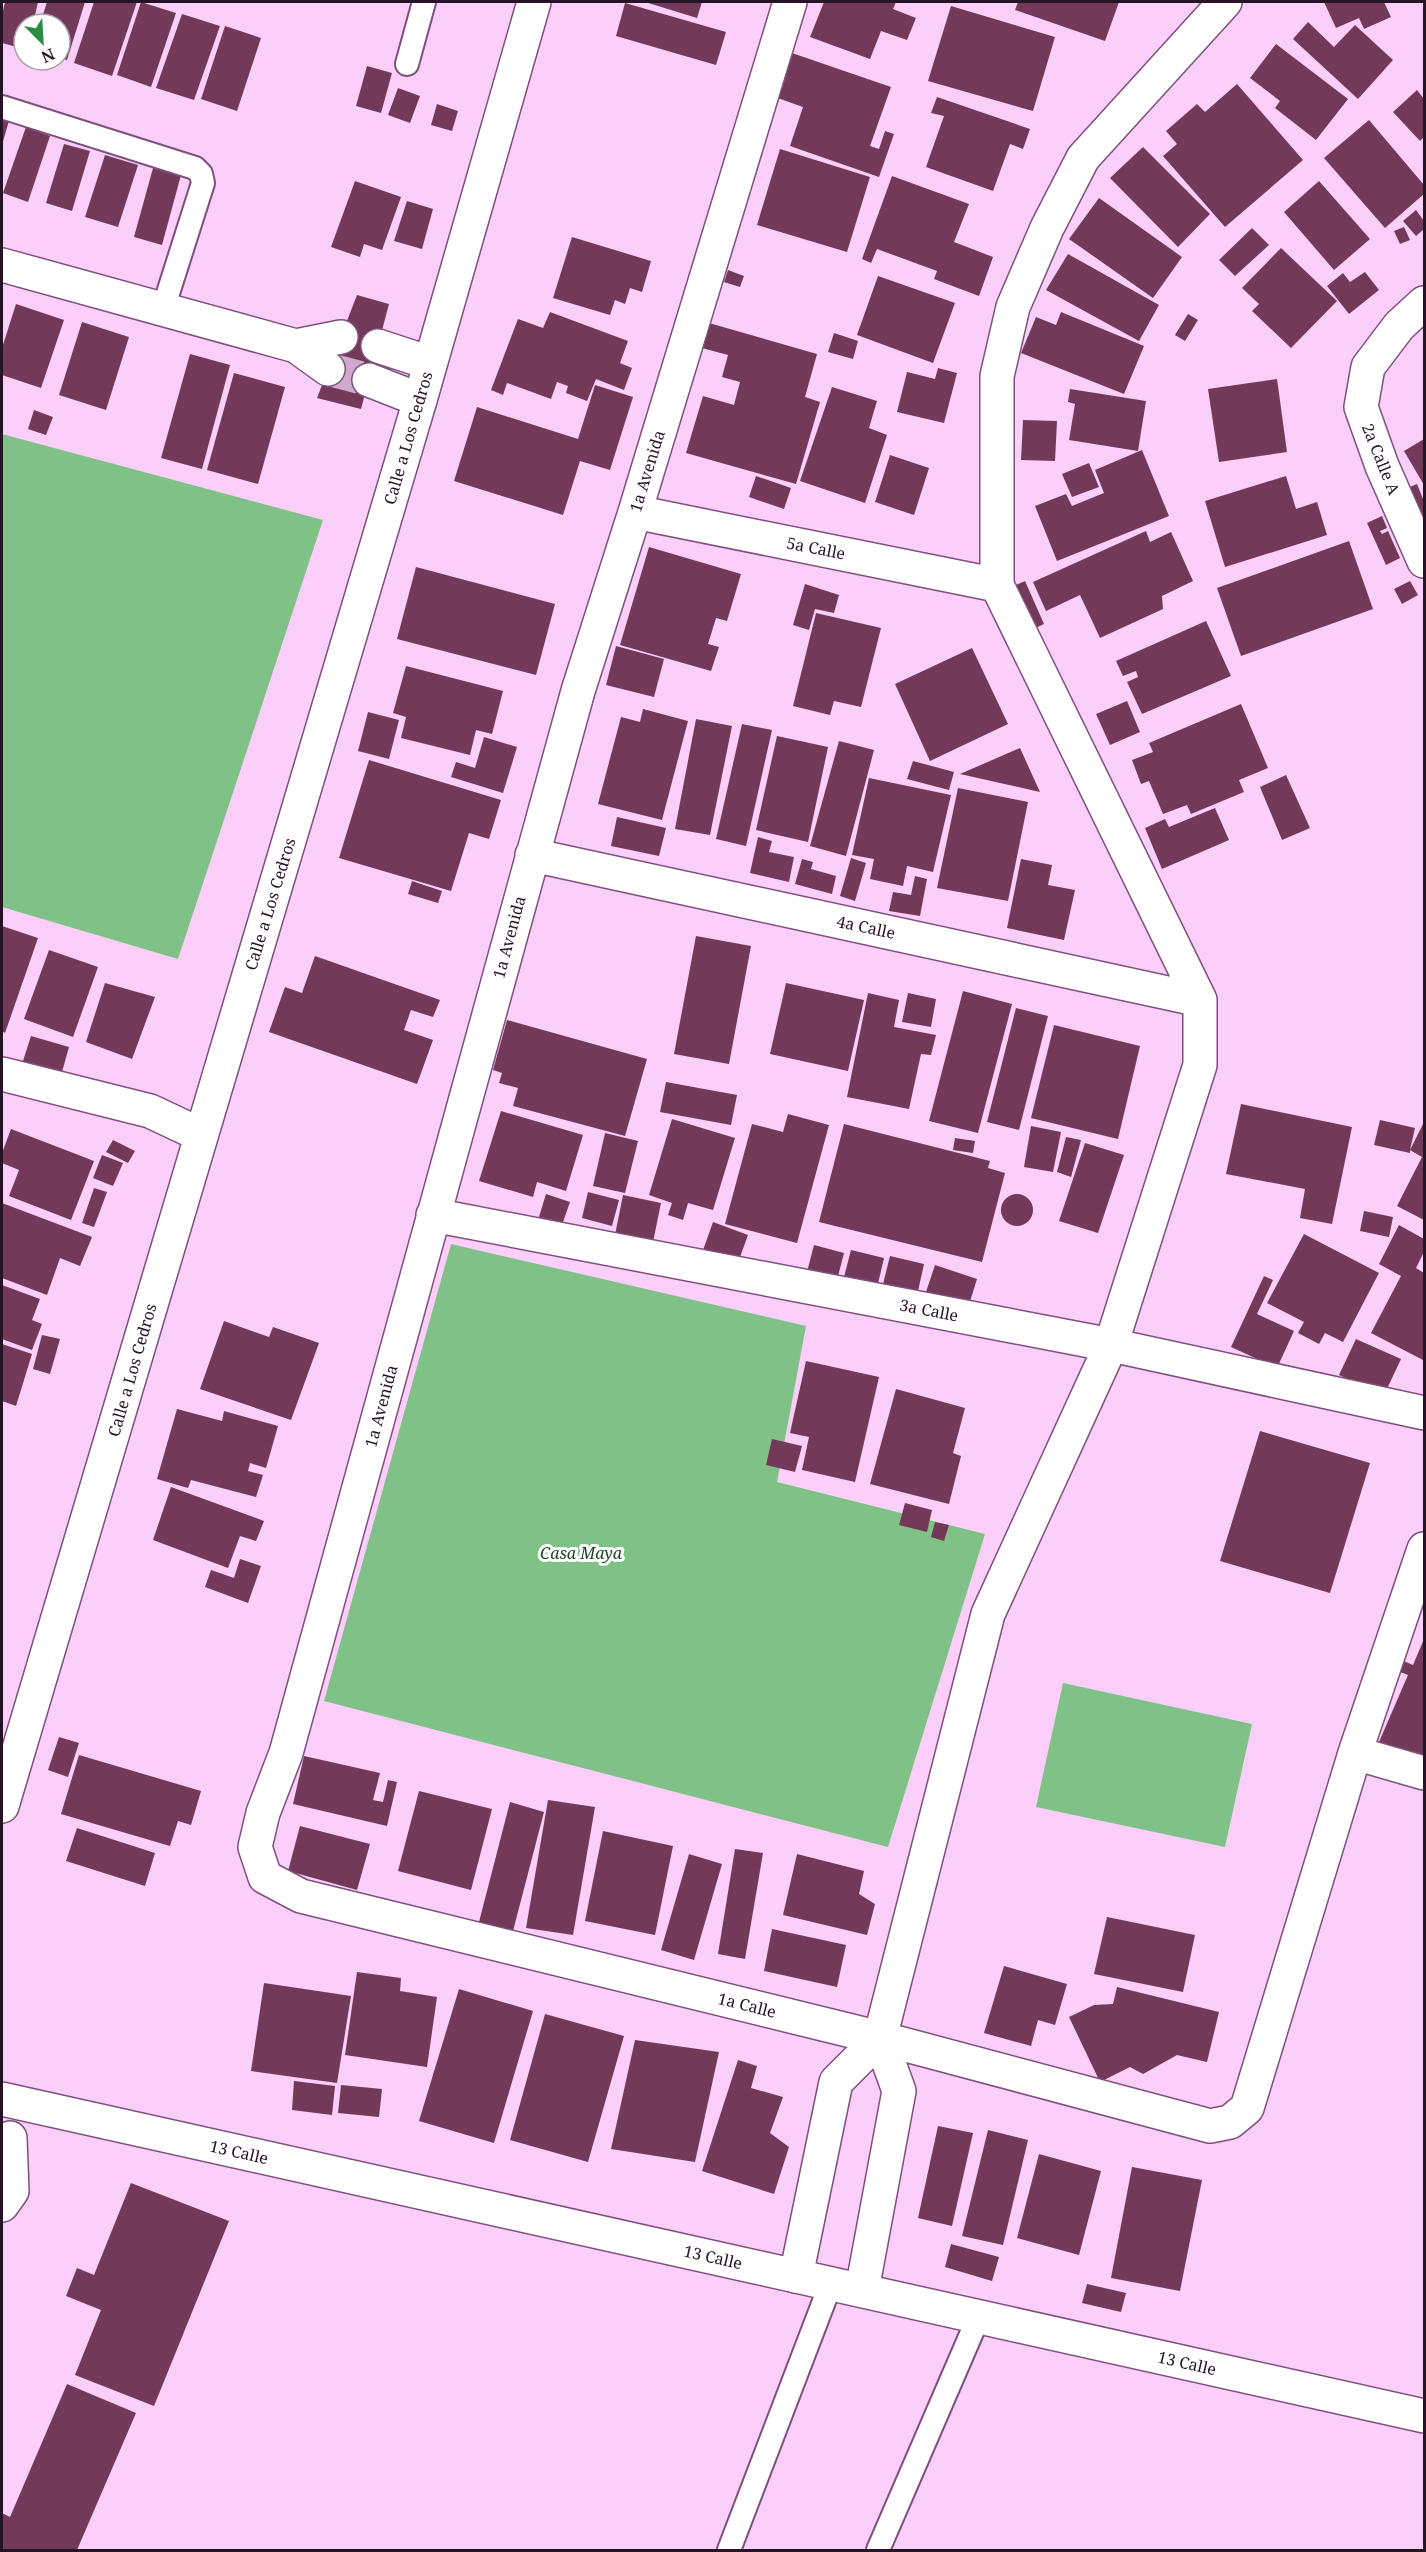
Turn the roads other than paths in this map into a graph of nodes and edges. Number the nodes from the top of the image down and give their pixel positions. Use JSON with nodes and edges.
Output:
{"nodes":[{"id":1,"x":424,"y":2,"type":"edge"},
{"id":2,"x":534,"y":2,"type":"edge"},
{"id":3,"x":790,"y":2,"type":"edge"},
{"id":4,"x":1225,"y":2,"type":"edge"},
{"id":5,"x":407,"y":64,"type":"dead end"},
{"id":6,"x":2,"y":107,"type":"edge"},
{"id":7,"x":2,"y":265,"type":"edge"},
{"id":8,"x":1425,"y":303,"type":"edge"},
{"id":9,"x":163,"y":309,"type":"junction"},
{"id":10,"x":341,"y":337,"type":"tunnel mouth"},
{"id":11,"x":378,"y":345,"type":"tunnel mouth"},
{"id":12,"x":296,"y":346,"type":"junction"},
{"id":13,"x":430,"y":363,"type":"junction"},
{"id":14,"x":328,"y":369,"type":"tunnel mouth"},
{"id":15,"x":369,"y":380,"type":"tunnel mouth"},
{"id":16,"x":420,"y":400,"type":"junction"},
{"id":17,"x":635,"y":512,"type":"junction"},
{"id":18,"x":1425,"y":561,"type":"edge"},
{"id":19,"x":997,"y":585,"type":"junction"},
{"id":20,"x":532,"y":855,"type":"junction"},
{"id":21,"x":1200,"y":1000,"type":"junction"},
{"id":22,"x":2,"y":1074,"type":"edge"},
{"id":23,"x":201,"y":1136,"type":"junction"},
{"id":24,"x":433,"y":1215,"type":"junction"},
{"id":25,"x":1111,"y":1345,"type":"junction"},
{"id":26,"x":1425,"y":1413,"type":"edge"},
{"id":27,"x":1425,"y":1549,"type":"edge"},
{"id":28,"x":1354,"y":1753,"type":"junction"},
{"id":29,"x":1425,"y":1773,"type":"edge"},
{"id":30,"x":2,"y":1806,"type":"edge"},
{"id":31,"x":265,"y":1878,"type":"joint"},
{"id":32,"x":880,"y":2038,"type":"junction"},
{"id":33,"x":11,"y":2101,"type":"edge"},
{"id":34,"x":6,"y":2146,"type":"edge"},
{"id":35,"x":2,"y":2205,"type":"edge"},
{"id":36,"x":796,"y":2276,"type":"junction"},
{"id":37,"x":846,"y":2287,"type":"junction"},
{"id":38,"x":979,"y":2316,"type":"junction"},
{"id":39,"x":1425,"y":2416,"type":"edge"},
{"id":40,"x":729,"y":2550,"type":"edge"},
{"id":41,"x":878,"y":2550,"type":"edge"}],
"edges":[{"from":1,"to":5,"type":"lane"},
{"from":2,"to":13,"type":"street","name":"Calle a Los Cedros"},
{"from":3,"to":17,"type":"street","name":"1a Avenida"},
{"from":4,"to":19,"type":"street"},
{"from":6,"to":9,"type":"lane"},
{"from":7,"to":9,"type":"street"},
{"from":8,"to":18,"type":"street","name":"2a Calle A"},
{"from":9,"to":12,"type":"street"},
{"from":10,"to":12,"type":"street"},
{"from":11,"to":13,"type":"street"},
{"from":12,"to":14,"type":"street"},
{"from":13,"to":16,"type":"street","name":"Calle a Los Cedros"},
{"from":15,"to":16,"type":"street"},
{"from":16,"to":23,"type":"street","name":"Calle a Los Cedros"},
{"from":17,"to":19,"type":"street","name":"5a Calle"},
{"from":17,"to":20,"type":"street","name":"1a Avenida"},
{"from":19,"to":21,"type":"street"},
{"from":20,"to":21,"type":"street","name":"4a Calle"},
{"from":20,"to":24,"type":"street","name":"1a Avenida"},
{"from":21,"to":25,"type":"street"},
{"from":22,"to":23,"type":"street"},
{"from":23,"to":30,"type":"street","name":"Calle a Los Cedros"},
{"from":24,"to":25,"type":"street","name":"3a Calle"},
{"from":24,"to":31,"type":"street","name":"1a Avenida"},
{"from":25,"to":26,"type":"street","name":"3a Calle"},
{"from":25,"to":32,"type":"street"},
{"from":27,"to":28,"type":"street"},
{"from":28,"to":29,"type":"street"},
{"from":28,"to":32,"type":"street","name":"1a Calle"},
{"from":31,"to":32,"type":"street","name":"1a Calle"},
{"from":32,"to":36,"type":"street"},
{"from":32,"to":37,"type":"street"},
{"from":33,"to":34,"type":"street"},
{"from":33,"to":36,"type":"street","name":"13 Calle"},
{"from":34,"to":35,"type":"street"},
{"from":36,"to":37,"type":"street","name":"13 Calle"},
{"from":37,"to":38,"type":"street","name":"13 Calle"},
{"from":37,"to":40,"type":"lane"},
{"from":38,"to":39,"type":"street","name":"13 Calle"},
{"from":38,"to":41,"type":"lane"}]}
